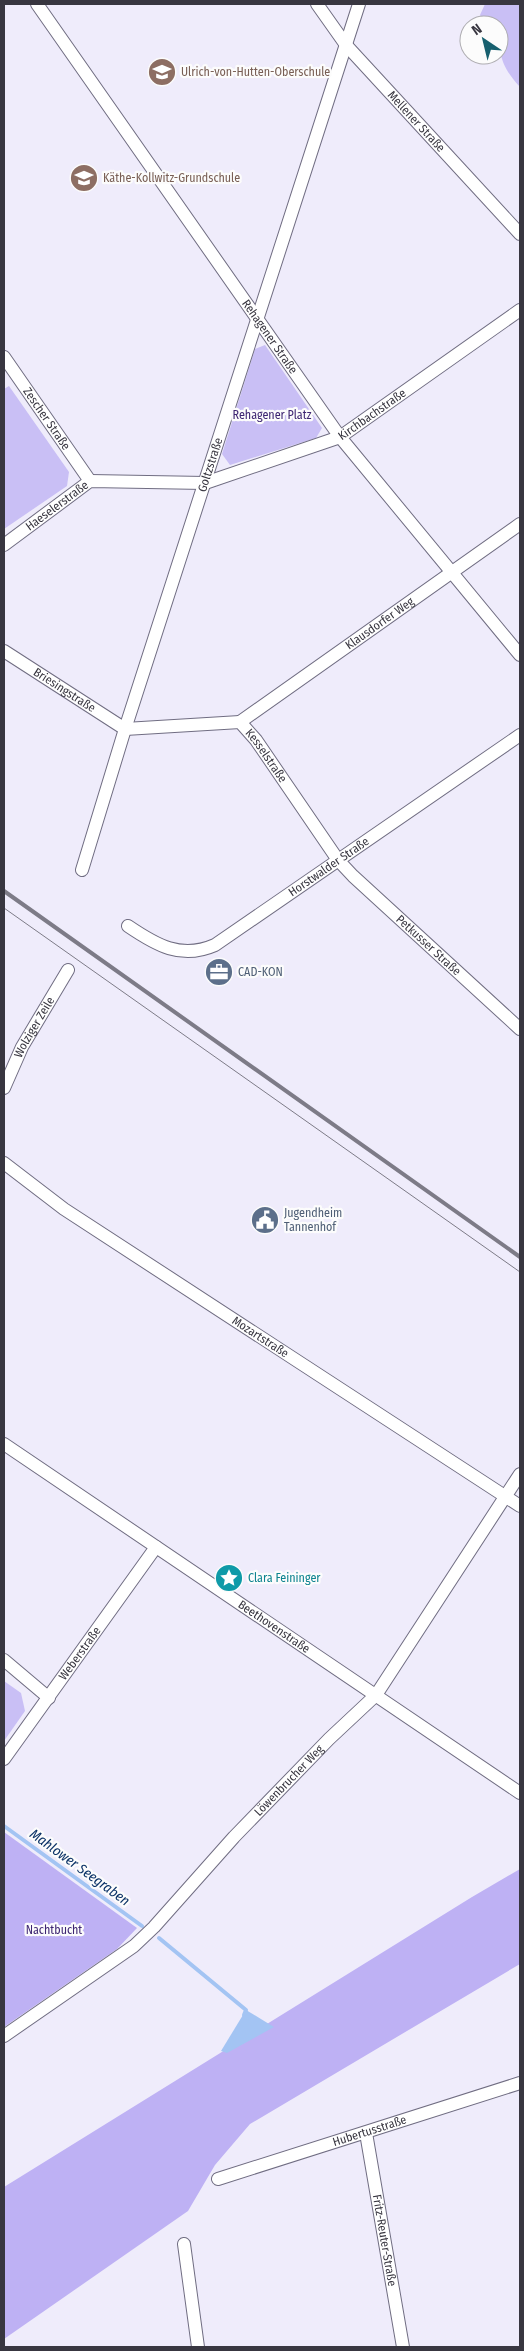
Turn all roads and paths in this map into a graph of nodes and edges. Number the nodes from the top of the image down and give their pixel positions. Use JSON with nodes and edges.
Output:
{"nodes":[{"id":1,"x":37,"y":4,"type":"edge"},
{"id":2,"x":317,"y":4,"type":"edge"},
{"id":3,"x":359,"y":4,"type":"edge"},
{"id":4,"x":346,"y":45,"type":"junction"},
{"id":5,"x":520,"y":234,"type":"edge"},
{"id":6,"x":520,"y":310,"type":"edge"},
{"id":7,"x":258,"y":321,"type":"junction"},
{"id":8,"x":4,"y":357,"type":"edge"},
{"id":9,"x":340,"y":437,"type":"junction"},
{"id":10,"x":90,"y":481,"type":"junction"},
{"id":11,"x":205,"y":483,"type":"junction"},
{"id":12,"x":520,"y":524,"type":"edge"},
{"id":13,"x":4,"y":545,"type":"edge"},
{"id":14,"x":452,"y":573,"type":"junction"},
{"id":15,"x":4,"y":651,"type":"edge"},
{"id":16,"x":520,"y":655,"type":"edge"},
{"id":17,"x":240,"y":722,"type":"junction"},
{"id":18,"x":125,"y":729,"type":"junction"},
{"id":19,"x":520,"y":735,"type":"edge"},
{"id":20,"x":338,"y":860,"type":"junction"},
{"id":21,"x":82,"y":870,"type":"dead end"},
{"id":22,"x":128,"y":926,"type":"dead end"},
{"id":23,"x":68,"y":970,"type":"dead end"},
{"id":24,"x":520,"y":1030,"type":"edge"},
{"id":25,"x":4,"y":1088,"type":"edge"},
{"id":26,"x":4,"y":1163,"type":"edge"},
{"id":27,"x":4,"y":1444,"type":"edge"},
{"id":28,"x":520,"y":1474,"type":"edge"},
{"id":29,"x":506,"y":1497,"type":"junction"},
{"id":30,"x":520,"y":1506,"type":"edge"},
{"id":31,"x":156,"y":1547,"type":"junction"},
{"id":32,"x":4,"y":1660,"type":"edge"},
{"id":33,"x":376,"y":1695,"type":"junction"},
{"id":34,"x":49,"y":1698,"type":"junction"},
{"id":35,"x":4,"y":1759,"type":"edge"},
{"id":36,"x":520,"y":1793,"type":"edge"},
{"id":37,"x":4,"y":2036,"type":"edge"},
{"id":38,"x":520,"y":2083,"type":"edge"},
{"id":39,"x":366,"y":2133,"type":"junction"},
{"id":40,"x":218,"y":2179,"type":"dead end"},
{"id":41,"x":184,"y":2244,"type":"dead end"},
{"id":42,"x":198,"y":2347,"type":"edge"},
{"id":43,"x":403,"y":2347,"type":"edge"}],
"edges":[{"from":1,"to":7,"type":"street","name":"Rehagener Straße"},
{"from":2,"to":4,"type":"street","name":"Mellener Straße"},
{"from":3,"to":4,"type":"street","name":"Goltzstraße"},
{"from":4,"to":5,"type":"street","name":"Mellener Straße"},
{"from":4,"to":7,"type":"street","name":"Goltzstraße"},
{"from":6,"to":9,"type":"street","name":"Kirchbachstraße"},
{"from":7,"to":9,"type":"street","name":"Rehagener Straße"},
{"from":7,"to":11,"type":"street","name":"Goltzstraße"},
{"from":8,"to":10,"type":"street","name":"Zescher Straße"},
{"from":9,"to":11,"type":"street","name":"Kirchbachstraße"},
{"from":9,"to":14,"type":"street","name":"Rehagener Straße"},
{"from":10,"to":11,"type":"street","name":"Haeselerstraße"},
{"from":10,"to":13,"type":"street","name":"Haeselerstraße"},
{"from":11,"to":18,"type":"street","name":"Goltzstraße"},
{"from":12,"to":14,"type":"street","name":"Klausdorfer Weg"},
{"from":14,"to":16,"type":"street","name":"Rehagener Straße"},
{"from":14,"to":17,"type":"street","name":"Klausdorfer Weg"},
{"from":15,"to":18,"type":"street","name":"Briesingstraße"},
{"from":17,"to":18,"type":"street","name":"Kesselstraße"},
{"from":17,"to":20,"type":"street","name":"Kesselstraße"},
{"from":18,"to":21,"type":"street","name":"Goltzstraße"},
{"from":19,"to":20,"type":"street","name":"Horstwalder Straße"},
{"from":20,"to":22,"type":"street","name":"Horstwalder Straße"},
{"from":20,"to":24,"type":"street","name":"Petkusser Straße"},
{"from":23,"to":25,"type":"street","name":"Wolziger Zeile"},
{"from":26,"to":29,"type":"street","name":"Mozartstraße"},
{"from":27,"to":31,"type":"street","name":"Beethovenstraße"},
{"from":28,"to":29,"type":"street","name":"Löwenbrucher Weg"},
{"from":29,"to":30,"type":"street","name":"Mozartstraße"},
{"from":29,"to":33,"type":"street","name":"Löwenbrucher Weg"},
{"from":31,"to":33,"type":"street","name":"Beethovenstraße"},
{"from":31,"to":34,"type":"street","name":"Weberstraße"},
{"from":32,"to":34,"type":"street"},
{"from":33,"to":36,"type":"street","name":"Beethovenstraße"},
{"from":33,"to":37,"type":"street","name":"Löwenbrucher Weg"},
{"from":34,"to":35,"type":"street","name":"Weberstraße"},
{"from":38,"to":39,"type":"street","name":"Hubertusstraße"},
{"from":39,"to":40,"type":"street","name":"Hubertusstraße"},
{"from":39,"to":43,"type":"street","name":"Fritz-Reuter-Straße"},
{"from":41,"to":42,"type":"street"}]}
